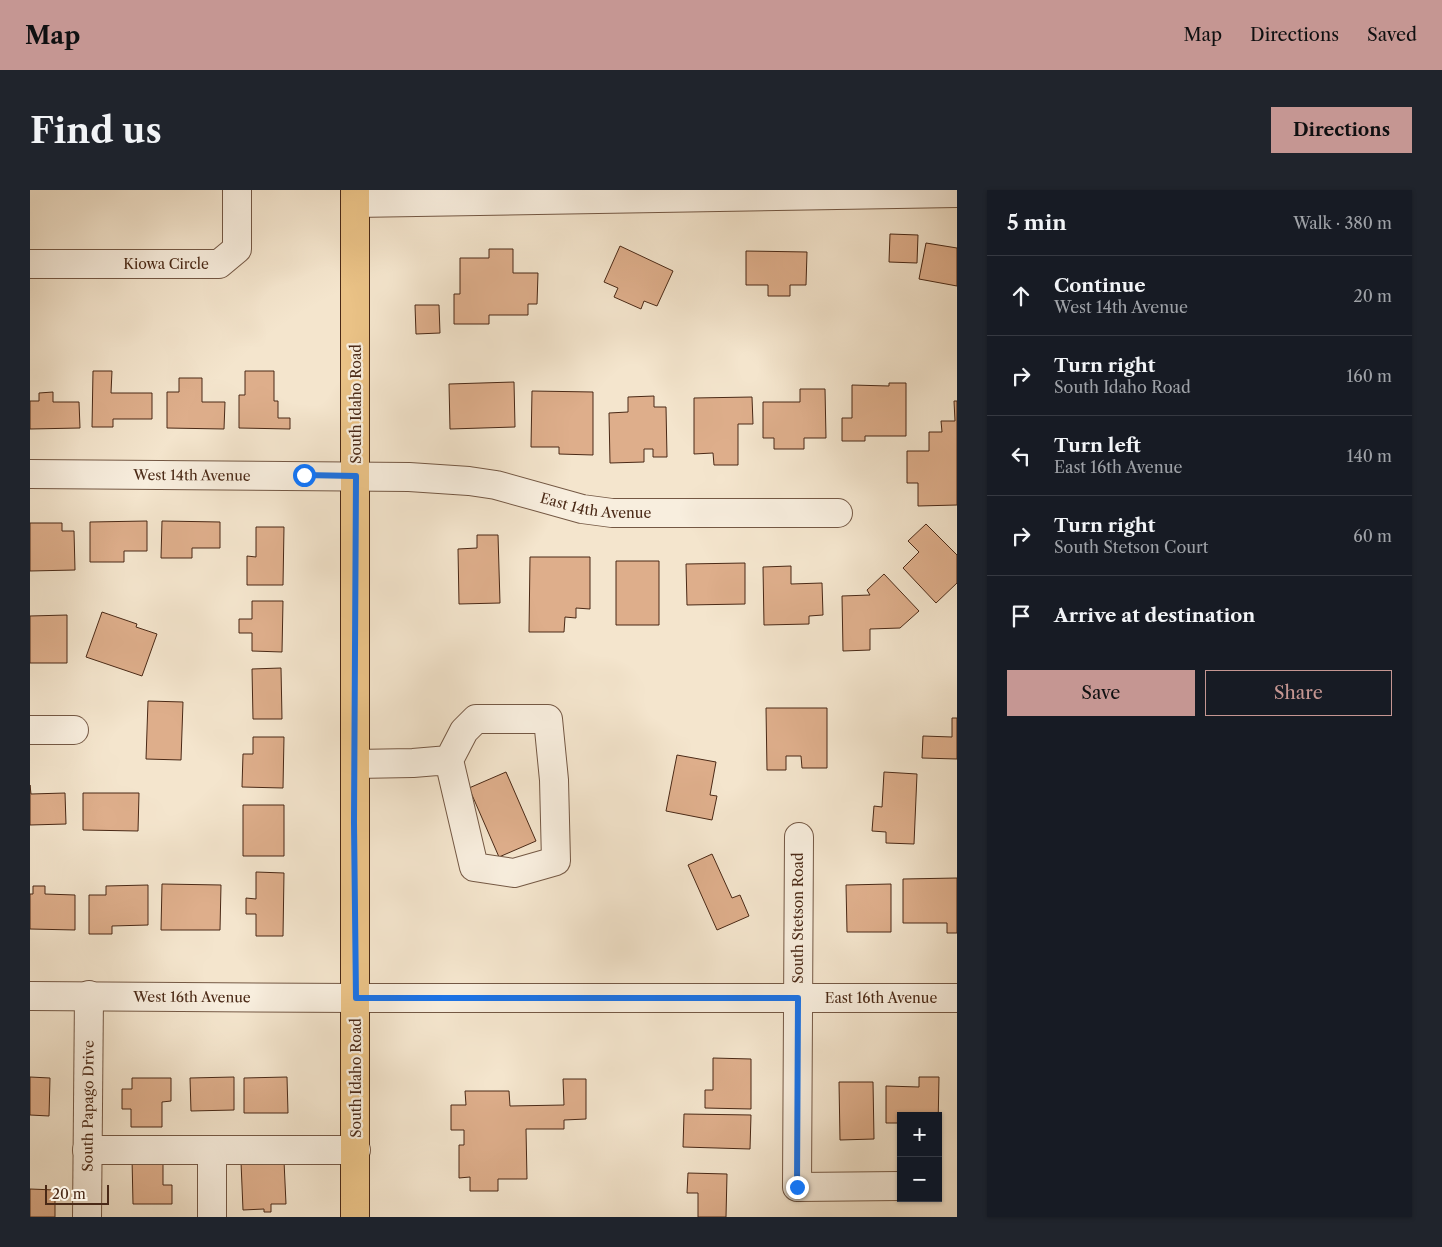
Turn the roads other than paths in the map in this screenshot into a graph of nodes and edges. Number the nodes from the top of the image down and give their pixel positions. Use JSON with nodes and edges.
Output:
{"nodes":[{"id":1,"x":237,"y":190,"type":"edge"},
{"id":2,"x":957,"y":193,"type":"edge"},
{"id":3,"x":355,"y":196,"type":"edge"},
{"id":4,"x":30,"y":264,"type":"edge"},
{"id":5,"x":30,"y":474,"type":"edge"},
{"id":6,"x":356,"y":476,"type":"junction"},
{"id":7,"x":838,"y":513,"type":"dead end"},
{"id":8,"x":30,"y":730,"type":"edge"},
{"id":9,"x":74,"y":730,"type":"dead end"},
{"id":10,"x":449,"y":760,"type":"junction"},
{"id":11,"x":355,"y":764,"type":"junction"},
{"id":12,"x":799,"y":837,"type":"dead end"},
{"id":13,"x":30,"y":996,"type":"edge"},
{"id":14,"x":89,"y":996,"type":"junction"},
{"id":15,"x":356,"y":998,"type":"junction"},
{"id":16,"x":798,"y":998,"type":"junction"},
{"id":17,"x":957,"y":998,"type":"edge"},
{"id":18,"x":87,"y":1150,"type":"junction"},
{"id":19,"x":212,"y":1150,"type":"junction"},
{"id":20,"x":356,"y":1150,"type":"junction"},
{"id":21,"x":897,"y":1186,"type":"edge"},
{"id":22,"x":87,"y":1217,"type":"edge"},
{"id":23,"x":212,"y":1217,"type":"edge"},
{"id":24,"x":355,"y":1217,"type":"edge"}],
"edges":[{"from":1,"to":4,"type":"street","name":"Kiowa Circle"},
{"from":2,"to":3,"type":"street"},
{"from":3,"to":6,"type":"main road","name":"South Idaho Road"},
{"from":5,"to":6,"type":"street","name":"West 14th Avenue"},
{"from":6,"to":7,"type":"street","name":"East 14th Avenue"},
{"from":6,"to":11,"type":"main road","name":"South Idaho Road"},
{"from":8,"to":9,"type":"street"},
{"from":10,"to":10,"type":"street"},
{"from":10,"to":11,"type":"street"},
{"from":11,"to":15,"type":"main road","name":"South Idaho Road"},
{"from":12,"to":16,"type":"street","name":"South Stetson Road"},
{"from":13,"to":14,"type":"street","name":"West 16th Avenue"},
{"from":14,"to":15,"type":"street","name":"West 16th Avenue"},
{"from":14,"to":18,"type":"street","name":"South Papago Drive"},
{"from":15,"to":16,"type":"street","name":"East 16th Avenue"},
{"from":15,"to":20,"type":"main road","name":"South Idaho Road"},
{"from":16,"to":17,"type":"street","name":"East 16th Avenue"},
{"from":16,"to":21,"type":"street","name":"South Stetson Road"},
{"from":18,"to":19,"type":"street"},
{"from":18,"to":22,"type":"street","name":"South Papago Drive"},
{"from":19,"to":20,"type":"street"},
{"from":19,"to":23,"type":"street"},
{"from":20,"to":24,"type":"main road","name":"South Idaho Road"}]}
